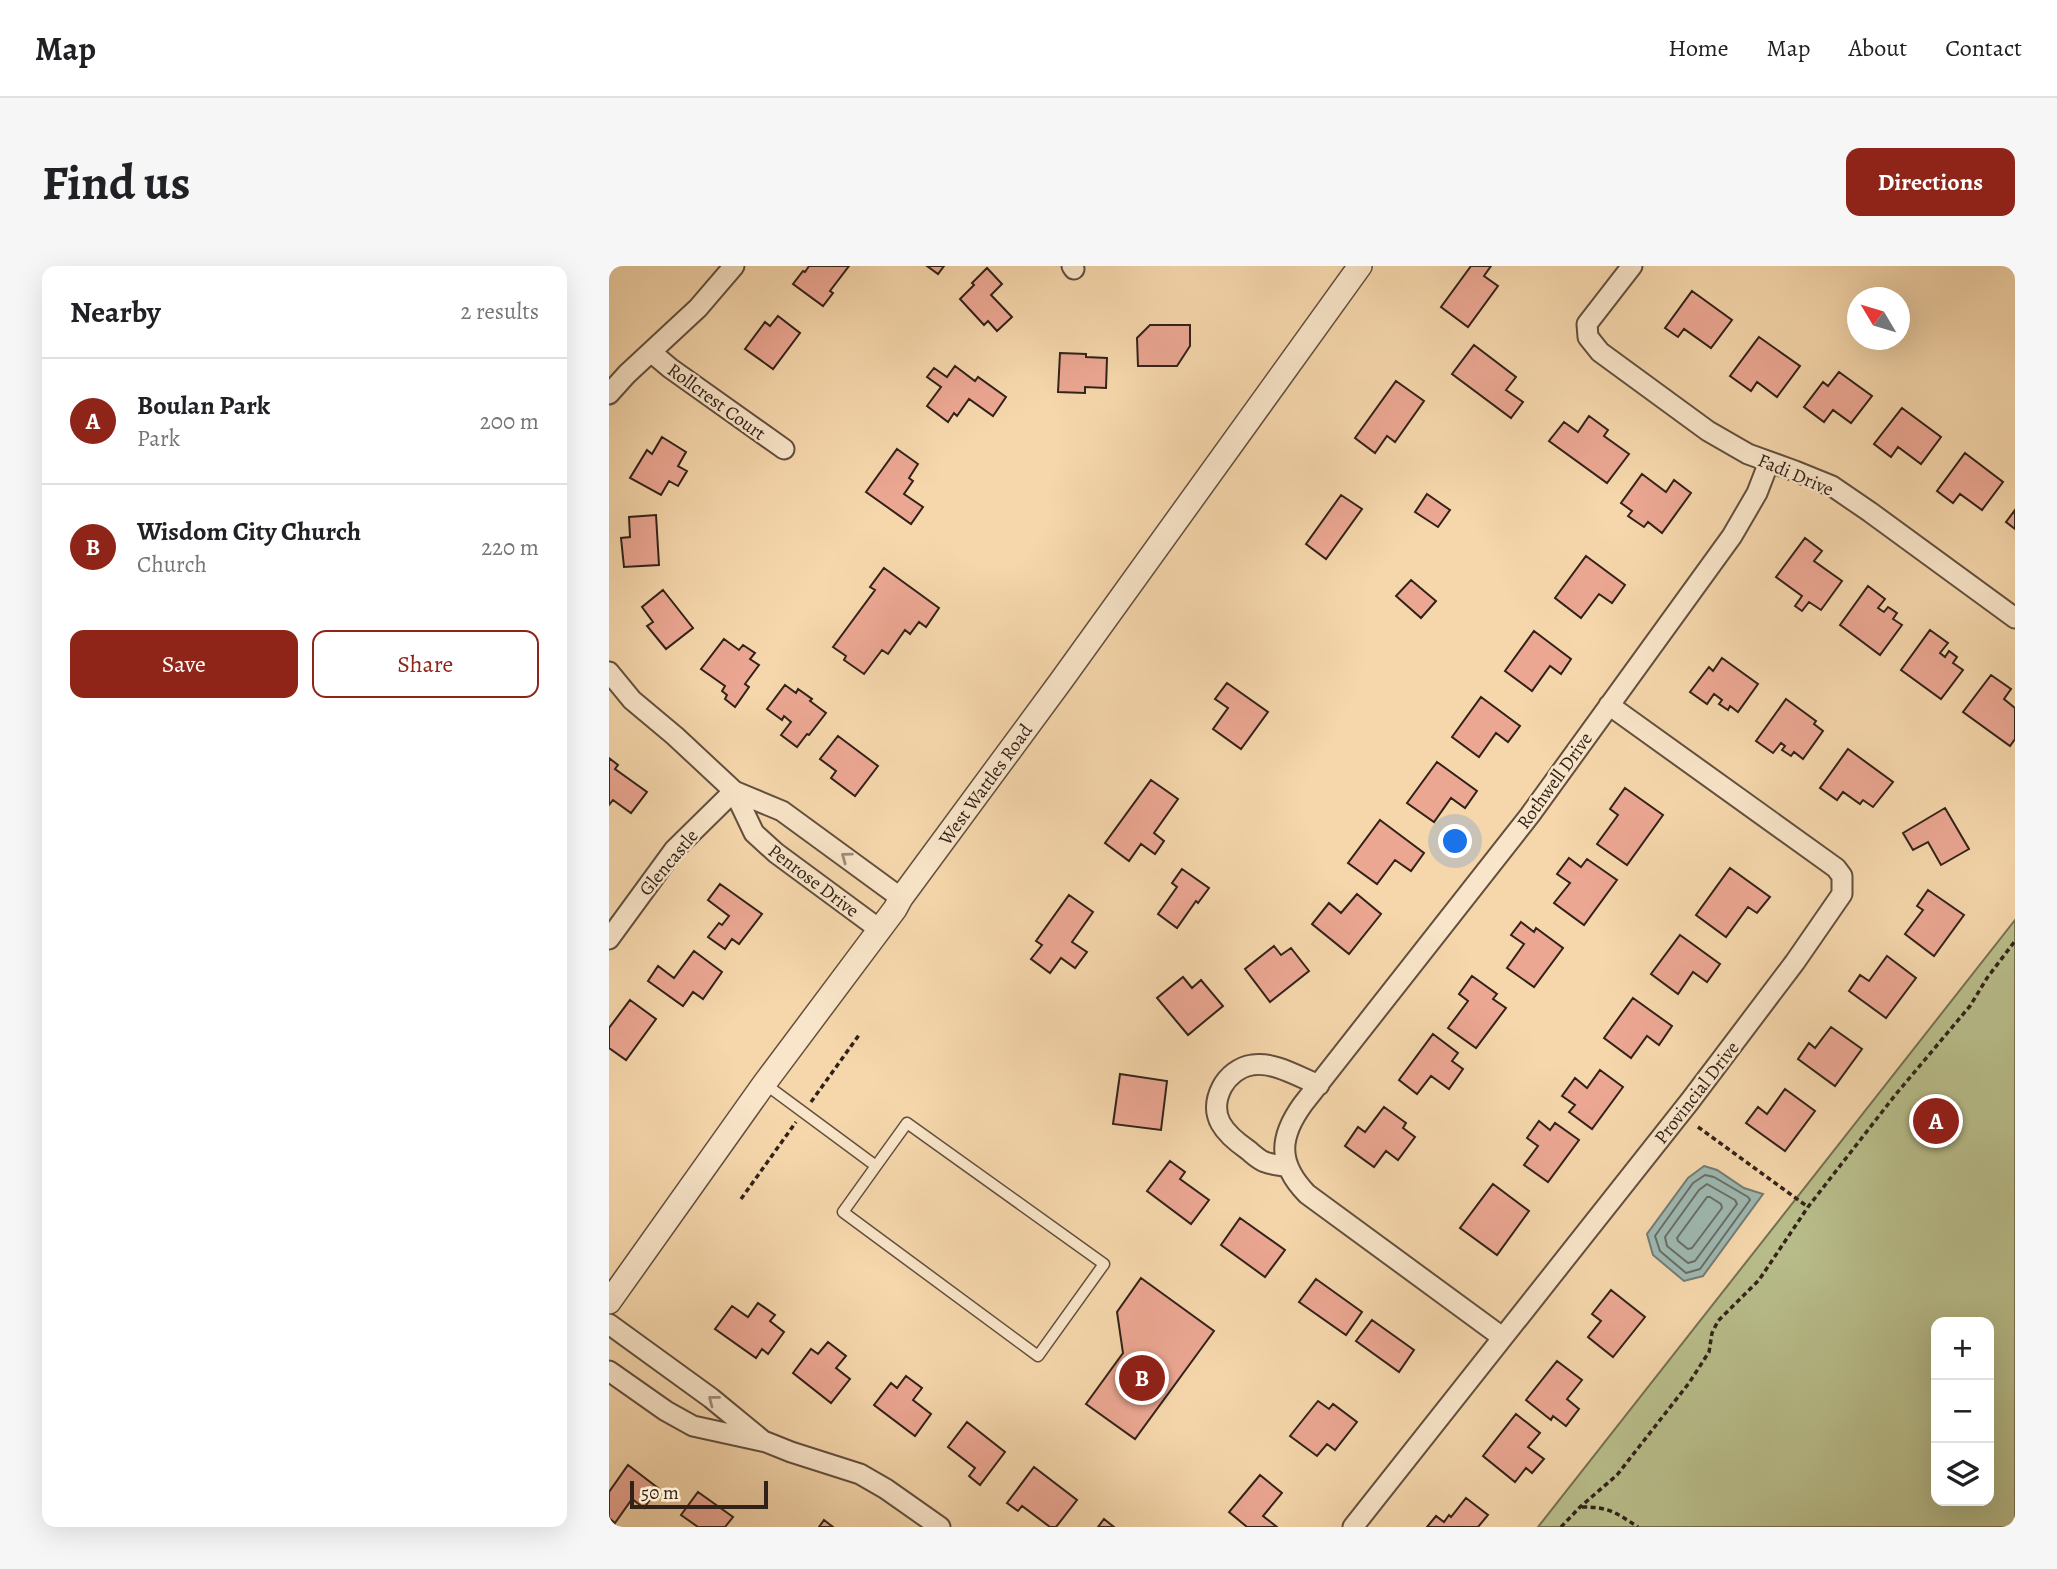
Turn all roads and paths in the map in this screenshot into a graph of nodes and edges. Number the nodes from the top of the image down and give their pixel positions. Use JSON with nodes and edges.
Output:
{"nodes":[{"id":1,"x":734,"y":266,"type":"edge"},
{"id":2,"x":1360,"y":266,"type":"edge"},
{"id":3,"x":1632,"y":266,"type":"edge"},
{"id":4,"x":651,"y":352,"type":"junction"},
{"id":5,"x":609,"y":394,"type":"edge"},
{"id":6,"x":784,"y":449,"type":"dead end"},
{"id":7,"x":1769,"y":462,"type":"junction"},
{"id":8,"x":2015,"y":618,"type":"edge"},
{"id":9,"x":609,"y":672,"type":"edge"},
{"id":10,"x":1609,"y":705,"type":"junction"},
{"id":11,"x":734,"y":791,"type":"junction"},
{"id":12,"x":901,"y":898,"type":"junction"},
{"id":13,"x":879,"y":929,"type":"junction"},
{"id":14,"x":609,"y":939,"type":"edge"},
{"id":15,"x":2015,"y":941,"type":"edge"},
{"id":16,"x":764,"y":1084,"type":"junction"},
{"id":17,"x":1319,"y":1085,"type":"junction"},
{"id":18,"x":1698,"y":1126,"type":"dead end"},
{"id":19,"x":876,"y":1166,"type":"junction"},
{"id":20,"x":1287,"y":1167,"type":"junction"},
{"id":21,"x":1808,"y":1207,"type":"junction"},
{"id":22,"x":609,"y":1301,"type":"edge"},
{"id":23,"x":609,"y":1324,"type":"edge"},
{"id":24,"x":1502,"y":1337,"type":"junction"},
{"id":25,"x":609,"y":1371,"type":"edge"},
{"id":26,"x":766,"y":1442,"type":"junction"},
{"id":27,"x":1580,"y":1507,"type":"junction"},
{"id":28,"x":940,"y":1527,"type":"edge"},
{"id":29,"x":1353,"y":1527,"type":"edge"},
{"id":30,"x":1561,"y":1527,"type":"edge"},
{"id":31,"x":1638,"y":1527,"type":"edge"}],
"edges":[{"from":1,"to":4,"type":"street"},
{"from":2,"to":12,"type":"street","name":"West Wattles Road"},
{"from":3,"to":7,"type":"street","name":"Fadi Drive"},
{"from":4,"to":5,"type":"street"},
{"from":4,"to":6,"type":"street","name":"Rollcrest Court"},
{"from":7,"to":8,"type":"street","name":"Fadi Drive"},
{"from":7,"to":10,"type":"street","name":"Rothwell Drive"},
{"from":9,"to":11,"type":"street","name":"Penrose Drive"},
{"from":10,"to":17,"type":"street","name":"Rothwell Drive"},
{"from":10,"to":24,"type":"street","name":"Provincial Drive"},
{"from":12,"to":11,"type":"street","name":"Penrose Drive","one_way":true},
{"from":11,"to":13,"type":"street","name":"Penrose Drive"},
{"from":11,"to":14,"type":"street","name":"Glencastle"},
{"from":12,"to":13,"type":"street","name":"West Wattles Road"},
{"from":13,"to":16,"type":"street","name":"West Wattles Road"},
{"from":15,"to":21,"type":"path"},
{"from":16,"to":19,"type":"lane"},
{"from":16,"to":22,"type":"street","name":"West Wattles Road"},
{"from":17,"to":20,"type":"street","name":"Rothwell Drive"},
{"from":17,"to":20,"type":"street"},
{"from":18,"to":21,"type":"path"},
{"from":19,"to":19,"type":"lane"},
{"from":20,"to":24,"type":"street"},
{"from":21,"to":27,"type":"path"},
{"from":26,"to":23,"type":"street","one_way":true},
{"from":24,"to":29,"type":"street","name":"Provincial Drive"},
{"from":25,"to":26,"type":"street"},
{"from":26,"to":28,"type":"street"},
{"from":27,"to":30,"type":"path"},
{"from":27,"to":31,"type":"path"}]}
